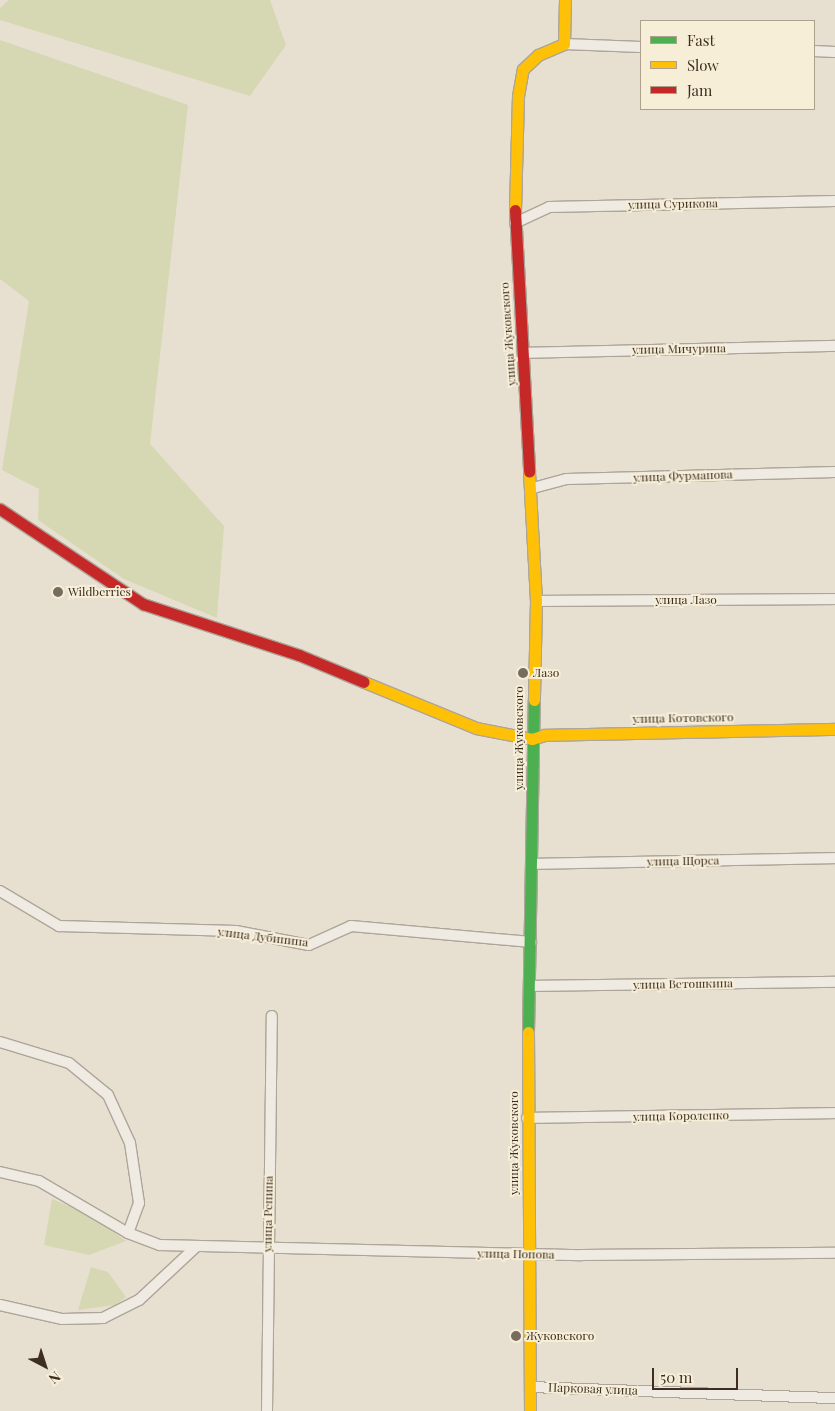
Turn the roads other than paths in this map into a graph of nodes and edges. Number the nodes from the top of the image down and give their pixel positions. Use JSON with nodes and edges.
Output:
{"nodes":[{"id":1,"x":565,"y":0,"type":"edge"},
{"id":2,"x":564,"y":44,"type":"junction"},
{"id":3,"x":640,"y":47,"type":"edge"},
{"id":4,"x":815,"y":51,"type":"edge"},
{"id":5,"x":835,"y":52,"type":"edge"},
{"id":6,"x":835,"y":201,"type":"edge"},
{"id":7,"x":516,"y":223,"type":"junction"},
{"id":8,"x":835,"y":346,"type":"edge"},
{"id":9,"x":523,"y":353,"type":"junction"},
{"id":10,"x":835,"y":472,"type":"edge"},
{"id":11,"x":533,"y":488,"type":"junction"},
{"id":12,"x":0,"y":509,"type":"edge"},
{"id":13,"x":835,"y":599,"type":"edge"},
{"id":14,"x":536,"y":601,"type":"junction"},
{"id":15,"x":835,"y":728,"type":"edge"},
{"id":16,"x":532,"y":739,"type":"junction"},
{"id":17,"x":835,"y":858,"type":"edge"},
{"id":18,"x":532,"y":864,"type":"junction"},
{"id":19,"x":0,"y":892,"type":"edge"},
{"id":20,"x":530,"y":942,"type":"junction"},
{"id":21,"x":835,"y":982,"type":"edge"},
{"id":22,"x":530,"y":986,"type":"junction"},
{"id":23,"x":272,"y":1016,"type":"dead end"},
{"id":24,"x":0,"y":1042,"type":"edge"},
{"id":25,"x":835,"y":1113,"type":"edge"},
{"id":26,"x":527,"y":1118,"type":"junction"},
{"id":27,"x":0,"y":1172,"type":"edge"},
{"id":28,"x":128,"y":1233,"type":"junction"},
{"id":29,"x":197,"y":1246,"type":"junction"},
{"id":30,"x":268,"y":1249,"type":"junction"},
{"id":31,"x":835,"y":1253,"type":"edge"},
{"id":32,"x":530,"y":1254,"type":"junction"},
{"id":33,"x":0,"y":1305,"type":"edge"},
{"id":34,"x":530,"y":1386,"type":"junction"},
{"id":35,"x":835,"y":1398,"type":"edge"},
{"id":36,"x":267,"y":1411,"type":"edge"},
{"id":37,"x":530,"y":1411,"type":"edge"}],
"edges":[{"from":1,"to":2,"type":"street"},
{"from":2,"to":3,"type":"street"},
{"from":2,"to":7,"type":"street","name":"улица Жуковского"},
{"from":4,"to":5,"type":"street"},
{"from":6,"to":7,"type":"street","name":"улица Сурикова"},
{"from":7,"to":9,"type":"street","name":"улица Жуковского"},
{"from":8,"to":9,"type":"street","name":"улица Мичурина"},
{"from":9,"to":11,"type":"street","name":"улица Жуковского"},
{"from":10,"to":11,"type":"street","name":"улица Фурманова"},
{"from":11,"to":14,"type":"street","name":"улица Жуковского"},
{"from":12,"to":16,"type":"street"},
{"from":13,"to":14,"type":"street","name":"улица Лазо"},
{"from":14,"to":16,"type":"street","name":"улица Жуковского"},
{"from":15,"to":16,"type":"street","name":"улица Котовского"},
{"from":16,"to":18,"type":"street","name":"улица Жуковского"},
{"from":17,"to":18,"type":"street","name":"улица Щорса"},
{"from":18,"to":20,"type":"street","name":"улица Жуковского"},
{"from":19,"to":20,"type":"street","name":"улица Дубинина"},
{"from":20,"to":22,"type":"street","name":"улица Жуковского"},
{"from":21,"to":22,"type":"street","name":"улица Ветошкина"},
{"from":22,"to":26,"type":"street","name":"улица Жуковского"},
{"from":23,"to":30,"type":"street","name":"улица Репина"},
{"from":24,"to":28,"type":"street"},
{"from":25,"to":26,"type":"street","name":"улица Короленко"},
{"from":26,"to":32,"type":"street","name":"улица Жуковского"},
{"from":27,"to":28,"type":"street","name":"улица Попова"},
{"from":28,"to":29,"type":"street","name":"улица Попова"},
{"from":29,"to":30,"type":"street","name":"улица Попова"},
{"from":29,"to":33,"type":"street"},
{"from":30,"to":32,"type":"street","name":"улица Попова"},
{"from":30,"to":36,"type":"street","name":"улица Репина"},
{"from":31,"to":32,"type":"street","name":"улица Попова"},
{"from":32,"to":34,"type":"street","name":"улица Жуковского"},
{"from":34,"to":35,"type":"street","name":"Парковая улица"},
{"from":34,"to":37,"type":"street","name":"улица Жуковского"}]}
